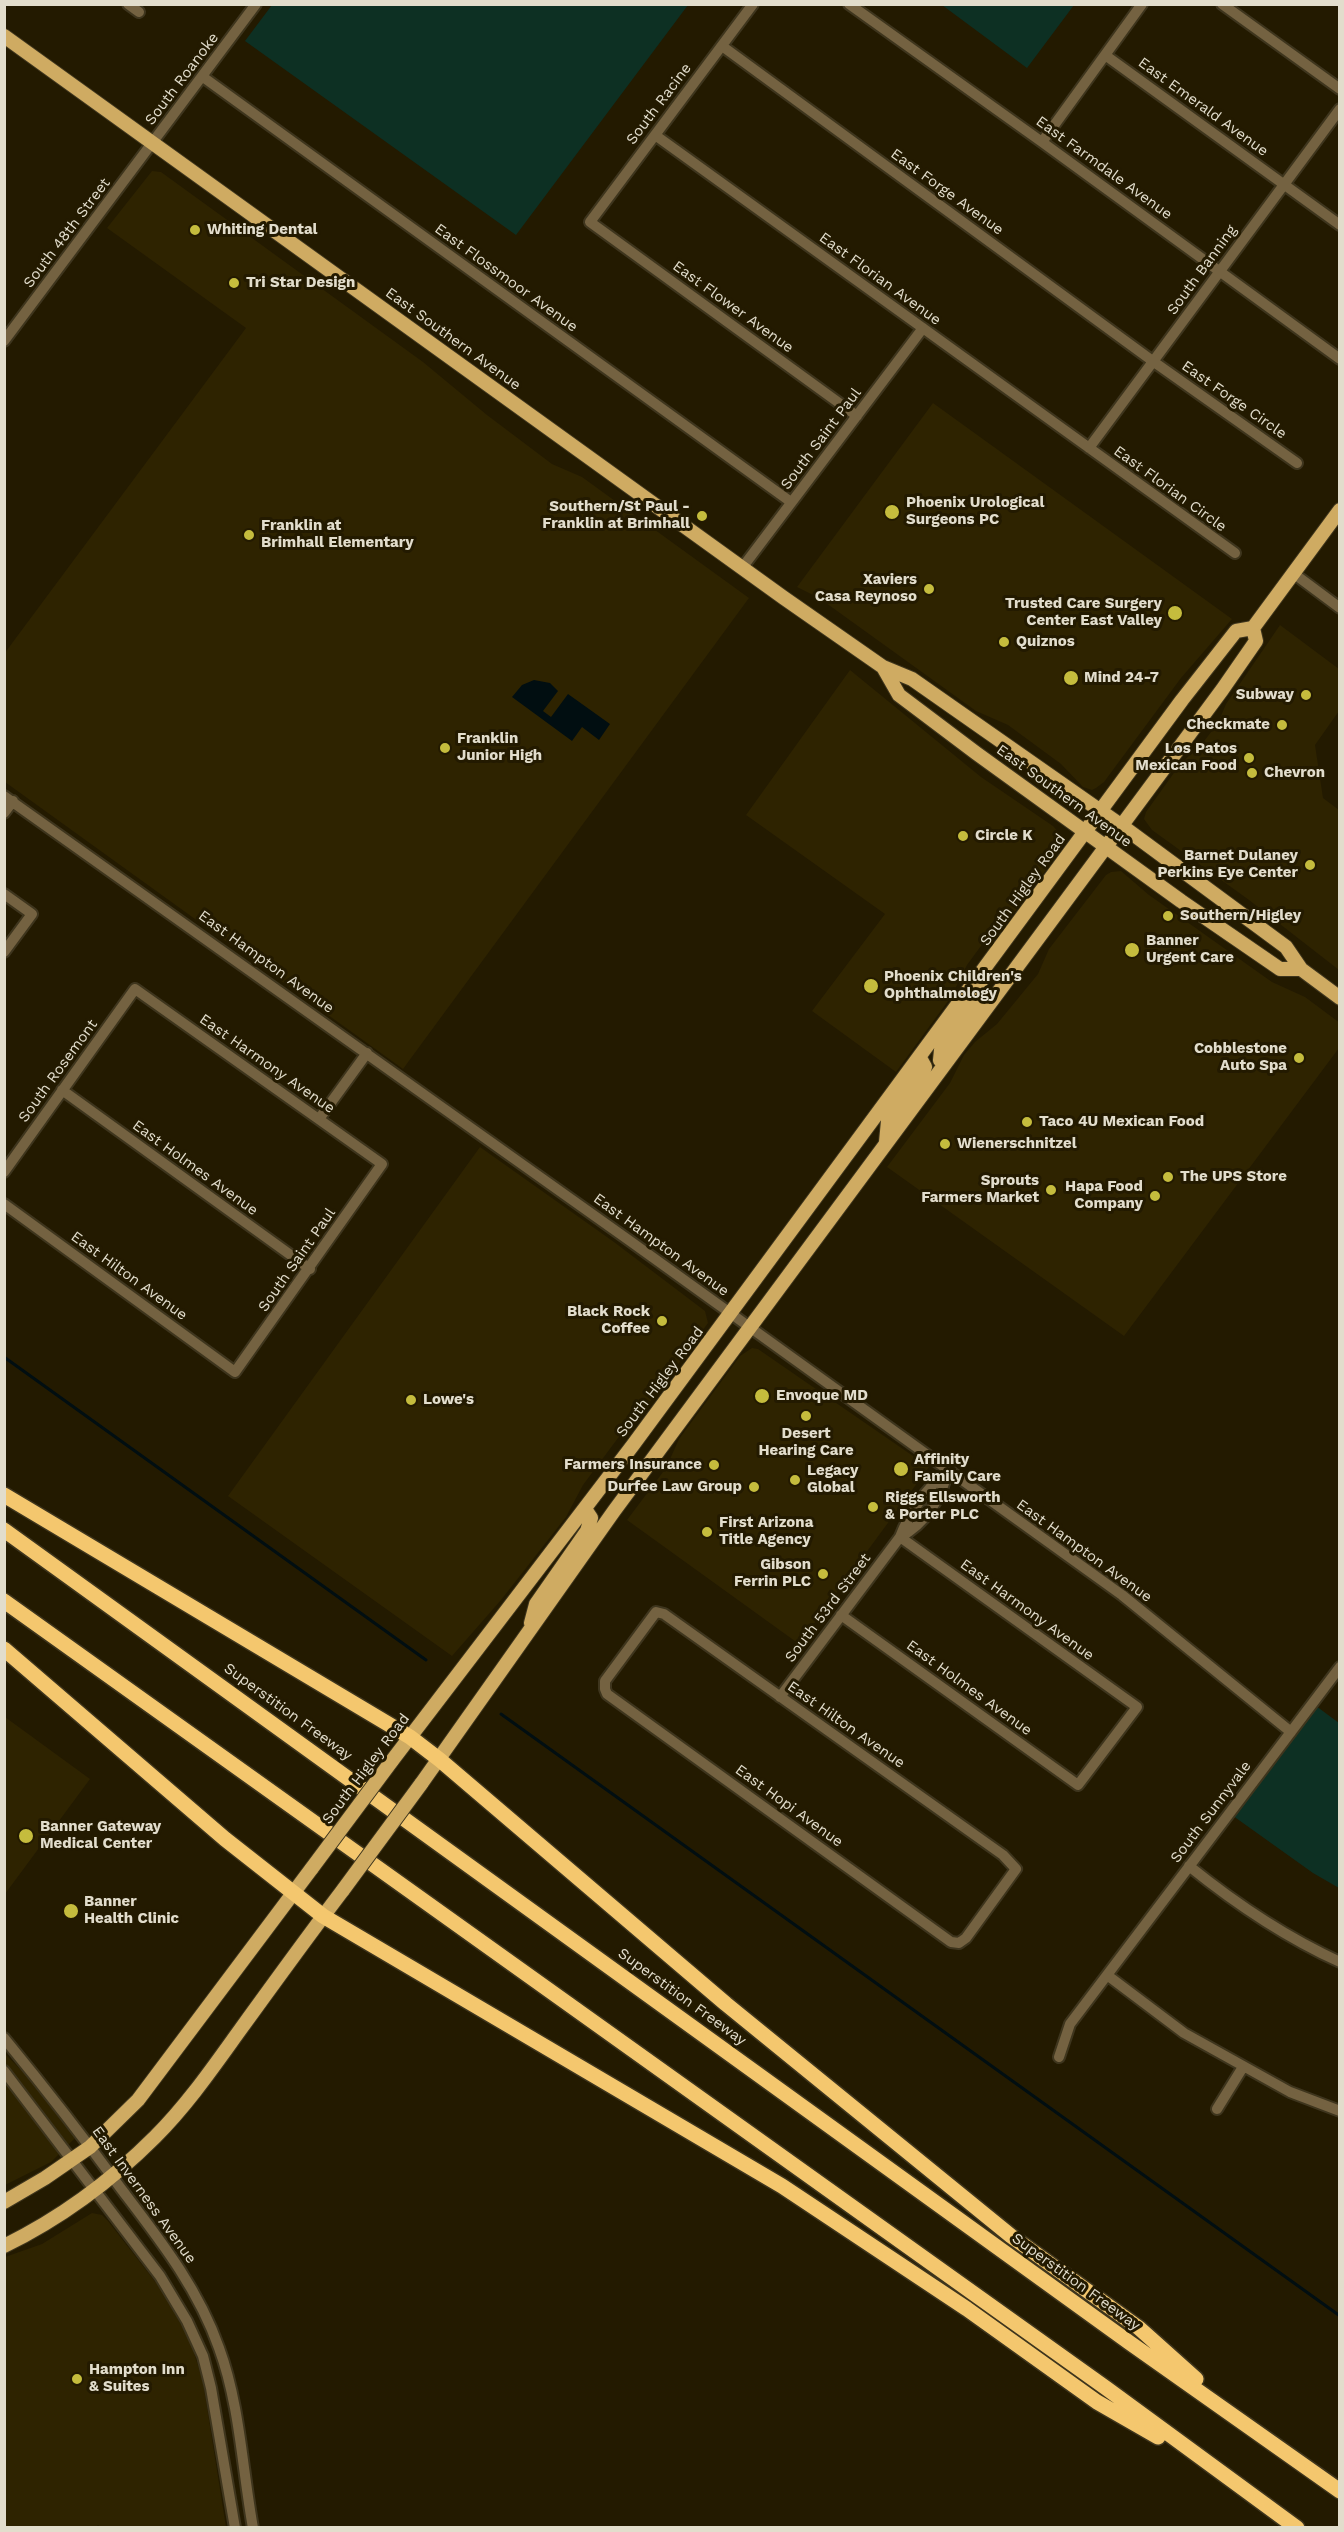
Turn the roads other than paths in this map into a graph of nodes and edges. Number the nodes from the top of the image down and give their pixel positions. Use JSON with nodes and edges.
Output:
{"nodes":[{"id":1,"x":128,"y":4,"type":"edge"},
{"id":2,"x":256,"y":4,"type":"edge"},
{"id":3,"x":753,"y":4,"type":"edge"},
{"id":4,"x":849,"y":4,"type":"edge"},
{"id":5,"x":1142,"y":4,"type":"edge"},
{"id":6,"x":1222,"y":4,"type":"edge"},
{"id":7,"x":139,"y":12,"type":"dead end"},
{"id":8,"x":4,"y":36,"type":"edge"},
{"id":9,"x":722,"y":46,"type":"junction"},
{"id":10,"x":1105,"y":55,"type":"junction"},
{"id":11,"x":203,"y":77,"type":"junction"},
{"id":12,"x":1340,"y":89,"type":"edge"},
{"id":13,"x":1340,"y":109,"type":"edge"},
{"id":14,"x":655,"y":135,"type":"junction"},
{"id":15,"x":1042,"y":142,"type":"junction"},
{"id":16,"x":154,"y":143,"type":"junction"},
{"id":17,"x":1283,"y":184,"type":"junction"},
{"id":18,"x":590,"y":222,"type":"joint"},
{"id":19,"x":1340,"y":225,"type":"edge"},
{"id":20,"x":1221,"y":271,"type":"junction"},
{"id":21,"x":923,"y":328,"type":"junction"},
{"id":22,"x":4,"y":341,"type":"edge"},
{"id":23,"x":1340,"y":359,"type":"edge"},
{"id":24,"x":1154,"y":362,"type":"junction"},
{"id":25,"x":857,"y":416,"type":"junction"},
{"id":26,"x":1089,"y":448,"type":"junction"},
{"id":27,"x":1297,"y":463,"type":"dead end"},
{"id":28,"x":791,"y":502,"type":"junction"},
{"id":29,"x":1340,"y":510,"type":"edge"},
{"id":30,"x":1235,"y":553,"type":"dead end"},
{"id":31,"x":742,"y":568,"type":"junction"},
{"id":32,"x":1293,"y":573,"type":"junction"},
{"id":33,"x":1340,"y":608,"type":"edge"},
{"id":34,"x":1253,"y":628,"type":"junction"},
{"id":35,"x":883,"y":667,"type":"junction"},
{"id":36,"x":9,"y":799,"type":"edge"},
{"id":37,"x":1101,"y":812,"type":"junction"},
{"id":38,"x":4,"y":813,"type":"edge"},
{"id":39,"x":1122,"y":826,"type":"junction"},
{"id":40,"x":1086,"y":832,"type":"junction"},
{"id":41,"x":1107,"y":848,"type":"junction"},
{"id":42,"x":4,"y":894,"type":"edge"},
{"id":43,"x":4,"y":952,"type":"edge"},
{"id":44,"x":1301,"y":969,"type":"junction"},
{"id":45,"x":984,"y":970,"type":"junction"},
{"id":46,"x":135,"y":989,"type":"joint"},
{"id":47,"x":1340,"y":998,"type":"edge"},
{"id":48,"x":367,"y":1053,"type":"junction"},
{"id":49,"x":920,"y":1058,"type":"junction"},
{"id":50,"x":945,"y":1063,"type":"junction"},
{"id":51,"x":62,"y":1090,"type":"junction"},
{"id":52,"x":318,"y":1119,"type":"junction"},
{"id":53,"x":886,"y":1142,"type":"junction"},
{"id":54,"x":8,"y":1158,"type":"edge"},
{"id":55,"x":382,"y":1164,"type":"joint"},
{"id":56,"x":4,"y":1172,"type":"edge"},
{"id":57,"x":4,"y":1204,"type":"edge"},
{"id":58,"x":310,"y":1269,"type":"junction"},
{"id":59,"x":731,"y":1314,"type":"junction"},
{"id":60,"x":750,"y":1327,"type":"junction"},
{"id":61,"x":235,"y":1372,"type":"joint"},
{"id":62,"x":947,"y":1471,"type":"junction"},
{"id":63,"x":4,"y":1495,"type":"edge"},
{"id":64,"x":923,"y":1498,"type":"junction"},
{"id":65,"x":932,"y":1506,"type":"junction"},
{"id":66,"x":585,"y":1509,"type":"junction"},
{"id":67,"x":4,"y":1530,"type":"edge"},
{"id":68,"x":900,"y":1537,"type":"junction"},
{"id":69,"x":4,"y":1601,"type":"edge"},
{"id":70,"x":842,"y":1615,"type":"junction"},
{"id":71,"x":528,"y":1634,"type":"junction"},
{"id":72,"x":4,"y":1649,"type":"edge"},
{"id":73,"x":1340,"y":1666,"type":"edge"},
{"id":74,"x":605,"y":1689,"type":"joint"},
{"id":75,"x":780,"y":1697,"type":"junction"},
{"id":76,"x":1291,"y":1732,"type":"junction"},
{"id":77,"x":410,"y":1737,"type":"junction"},
{"id":78,"x":440,"y":1760,"type":"junction"},
{"id":79,"x":1078,"y":1785,"type":"joint"},
{"id":80,"x":1189,"y":1866,"type":"junction"},
{"id":81,"x":1016,"y":1869,"type":"joint"},
{"id":82,"x":293,"y":1893,"type":"junction"},
{"id":83,"x":323,"y":1916,"type":"junction"},
{"id":84,"x":1340,"y":1962,"type":"edge"},
{"id":85,"x":1107,"y":1975,"type":"junction"},
{"id":86,"x":4,"y":2038,"type":"edge"},
{"id":87,"x":1059,"y":2057,"type":"dead end"},
{"id":88,"x":1243,"y":2067,"type":"junction"},
{"id":89,"x":4,"y":2071,"type":"edge"},
{"id":90,"x":1217,"y":2109,"type":"dead end"},
{"id":91,"x":1340,"y":2111,"type":"edge"},
{"id":92,"x":82,"y":2153,"type":"junction"},
{"id":93,"x":112,"y":2176,"type":"junction"},
{"id":94,"x":94,"y":2191,"type":"junction"},
{"id":95,"x":4,"y":2202,"type":"edge"},
{"id":96,"x":4,"y":2246,"type":"edge"},
{"id":97,"x":235,"y":2415,"type":"junction"},
{"id":98,"x":217,"y":2416,"type":"junction"},
{"id":99,"x":1250,"y":2426,"type":"junction"},
{"id":100,"x":1219,"y":2472,"type":"junction"},
{"id":101,"x":1340,"y":2491,"type":"edge"},
{"id":102,"x":235,"y":2528,"type":"edge"},
{"id":103,"x":253,"y":2528,"type":"edge"},
{"id":104,"x":1297,"y":2528,"type":"edge"}],
"edges":[{"from":1,"to":7,"type":"street"},
{"from":2,"to":11,"type":"street","name":"South Roanoke"},
{"from":3,"to":9,"type":"street","name":"South Racine"},
{"from":4,"to":15,"type":"street","name":"East Farmdale Avenue"},
{"from":5,"to":10,"type":"street"},
{"from":6,"to":12,"type":"street"},
{"from":8,"to":16,"type":"main road","name":"East Southern Avenue"},
{"from":9,"to":14,"type":"street","name":"South Racine"},
{"from":9,"to":24,"type":"street","name":"East Forge Avenue"},
{"from":10,"to":15,"type":"street"},
{"from":10,"to":17,"type":"street","name":"East Emerald Avenue"},
{"from":11,"to":16,"type":"street","name":"South Roanoke"},
{"from":11,"to":28,"type":"street","name":"East Flossmoor Avenue"},
{"from":13,"to":17,"type":"street","name":"South Banning"},
{"from":14,"to":18,"type":"street","name":"South Racine"},
{"from":14,"to":21,"type":"street","name":"East Florian Avenue"},
{"from":15,"to":20,"type":"street","name":"East Farmdale Avenue"},
{"from":16,"to":22,"type":"street","name":"South 48th Street"},
{"from":16,"to":31,"type":"main road","name":"East Southern Avenue"},
{"from":17,"to":19,"type":"street","name":"East Emerald Avenue"},
{"from":17,"to":20,"type":"street","name":"South Banning"},
{"from":18,"to":25,"type":"street","name":"East Flower Avenue"},
{"from":20,"to":23,"type":"street","name":"East Farmdale Avenue"},
{"from":20,"to":24,"type":"street","name":"South Banning"},
{"from":21,"to":25,"type":"street","name":"South Saint Paul"},
{"from":21,"to":26,"type":"street","name":"East Florian Avenue"},
{"from":24,"to":26,"type":"street","name":"South Banning"},
{"from":24,"to":27,"type":"street","name":"East Forge Circle"},
{"from":25,"to":28,"type":"street","name":"South Saint Paul"},
{"from":26,"to":30,"type":"street","name":"East Florian Circle"},
{"from":28,"to":31,"type":"street","name":"South Saint Paul"},
{"from":29,"to":32,"type":"main road","name":"South Higley Road"},
{"from":31,"to":35,"type":"main road","name":"East Southern Avenue"},
{"from":32,"to":33,"type":"street"},
{"from":32,"to":34,"type":"main road","name":"South Higley Road"},
{"from":34,"to":37,"type":"main road","name":"South Higley Road"},
{"from":34,"to":39,"type":"main road","name":"South Higley Road"},
{"from":35,"to":37,"type":"main road","name":"East Southern Avenue"},
{"from":35,"to":40,"type":"main road","name":"East Southern Avenue"},
{"from":36,"to":38,"type":"street"},
{"from":36,"to":48,"type":"street","name":"East Hampton Avenue"},
{"from":37,"to":39,"type":"main road","name":"East Southern Avenue"},
{"from":37,"to":40,"type":"main road","name":"South Higley Road"},
{"from":39,"to":41,"type":"main road","name":"South Higley Road"},
{"from":39,"to":44,"type":"main road","name":"East Southern Avenue"},
{"from":40,"to":41,"type":"main road","name":"East Southern Avenue"},
{"from":40,"to":45,"type":"main road","name":"South Higley Road"},
{"from":41,"to":44,"type":"main road","name":"East Southern Avenue"},
{"from":41,"to":50,"type":"main road","name":"South Higley Road"},
{"from":42,"to":43,"type":"street"},
{"from":44,"to":47,"type":"main road","name":"East Southern Avenue"},
{"from":45,"to":49,"type":"main road","name":"South Higley Road"},
{"from":45,"to":50,"type":"main road"},
{"from":46,"to":51,"type":"street","name":"South Rosemont"},
{"from":46,"to":52,"type":"street","name":"East Harmony Avenue"},
{"from":48,"to":52,"type":"street"},
{"from":48,"to":59,"type":"street","name":"East Hampton Avenue"},
{"from":49,"to":53,"type":"main road"},
{"from":49,"to":59,"type":"main road","name":"South Higley Road"},
{"from":50,"to":53,"type":"main road","name":"South Higley Road"},
{"from":51,"to":54,"type":"street","name":"South Rosemont"},
{"from":51,"to":58,"type":"street","name":"East Holmes Avenue"},
{"from":52,"to":55,"type":"street","name":"East Harmony Avenue"},
{"from":53,"to":60,"type":"main road","name":"South Higley Road"},
{"from":54,"to":56,"type":"street","name":"South Rosemont"},
{"from":55,"to":58,"type":"street","name":"South Saint Paul"},
{"from":57,"to":61,"type":"street","name":"East Hilton Avenue"},
{"from":58,"to":61,"type":"street","name":"South Saint Paul"},
{"from":59,"to":60,"type":"street","name":"East Hampton Avenue"},
{"from":59,"to":66,"type":"main road","name":"South Higley Road"},
{"from":60,"to":62,"type":"street","name":"East Hampton Avenue"},
{"from":60,"to":71,"type":"main road","name":"South Higley Road"},
{"from":62,"to":64,"type":"street","name":"South 53rd Street"},
{"from":62,"to":65,"type":"street","name":"South 53rd Street"},
{"from":62,"to":76,"type":"street","name":"East Hampton Avenue"},
{"from":63,"to":77,"type":"highway"},
{"from":64,"to":65,"type":"street"},
{"from":64,"to":68,"type":"street","name":"South 53rd Street"},
{"from":65,"to":68,"type":"street","name":"South 53rd Street"},
{"from":66,"to":71,"type":"main road"},
{"from":66,"to":77,"type":"main road","name":"South Higley Road"},
{"from":67,"to":99,"type":"highway","name":"Superstition Freeway"},
{"from":68,"to":70,"type":"street","name":"South 53rd Street"},
{"from":68,"to":79,"type":"street","name":"East Harmony Avenue"},
{"from":69,"to":100,"type":"highway"},
{"from":70,"to":75,"type":"street","name":"South 53rd Street"},
{"from":70,"to":79,"type":"street","name":"East Holmes Avenue"},
{"from":71,"to":78,"type":"main road","name":"South Higley Road"},
{"from":72,"to":82,"type":"highway"},
{"from":73,"to":76,"type":"street","name":"South Sunnyvale"},
{"from":74,"to":75,"type":"street","name":"East Hilton Avenue"},
{"from":74,"to":81,"type":"street","name":"East Hopi Avenue"},
{"from":75,"to":81,"type":"street","name":"East Hilton Avenue"},
{"from":76,"to":80,"type":"street","name":"South Sunnyvale"},
{"from":77,"to":78,"type":"highway"},
{"from":77,"to":82,"type":"main road","name":"South Higley Road","bridge":true},
{"from":78,"to":83,"type":"main road","name":"South Higley Road","bridge":true},
{"from":78,"to":99,"type":"highway"},
{"from":80,"to":84,"type":"street"},
{"from":80,"to":85,"type":"street","name":"South Sunnyvale"},
{"from":82,"to":83,"type":"highway"},
{"from":82,"to":92,"type":"main road","name":"South Higley Road"},
{"from":83,"to":93,"type":"main road","name":"South Higley Road"},
{"from":83,"to":100,"type":"highway"},
{"from":85,"to":87,"type":"street","name":"South Sunnyvale"},
{"from":85,"to":88,"type":"street"},
{"from":86,"to":92,"type":"street","name":"East Inverness Avenue"},
{"from":88,"to":90,"type":"street"},
{"from":88,"to":91,"type":"street"},
{"from":89,"to":92,"type":"street","name":"East Inverness Avenue"},
{"from":92,"to":93,"type":"street","name":"East Inverness Avenue"},
{"from":92,"to":94,"type":"street","name":"East Inverness Avenue"},
{"from":92,"to":95,"type":"main road","name":"South Higley Road"},
{"from":93,"to":94,"type":"main road","name":"South Higley Road"},
{"from":93,"to":97,"type":"street","name":"East Inverness Avenue"},
{"from":94,"to":96,"type":"main road","name":"South Higley Road"},
{"from":94,"to":98,"type":"street","name":"East Inverness Avenue"},
{"from":97,"to":98,"type":"street"},
{"from":97,"to":103,"type":"street","name":"East Inverness Avenue"},
{"from":98,"to":102,"type":"street","name":"East Inverness Avenue"},
{"from":99,"to":101,"type":"highway","name":"Superstition Freeway"},
{"from":100,"to":104,"type":"highway"}]}
